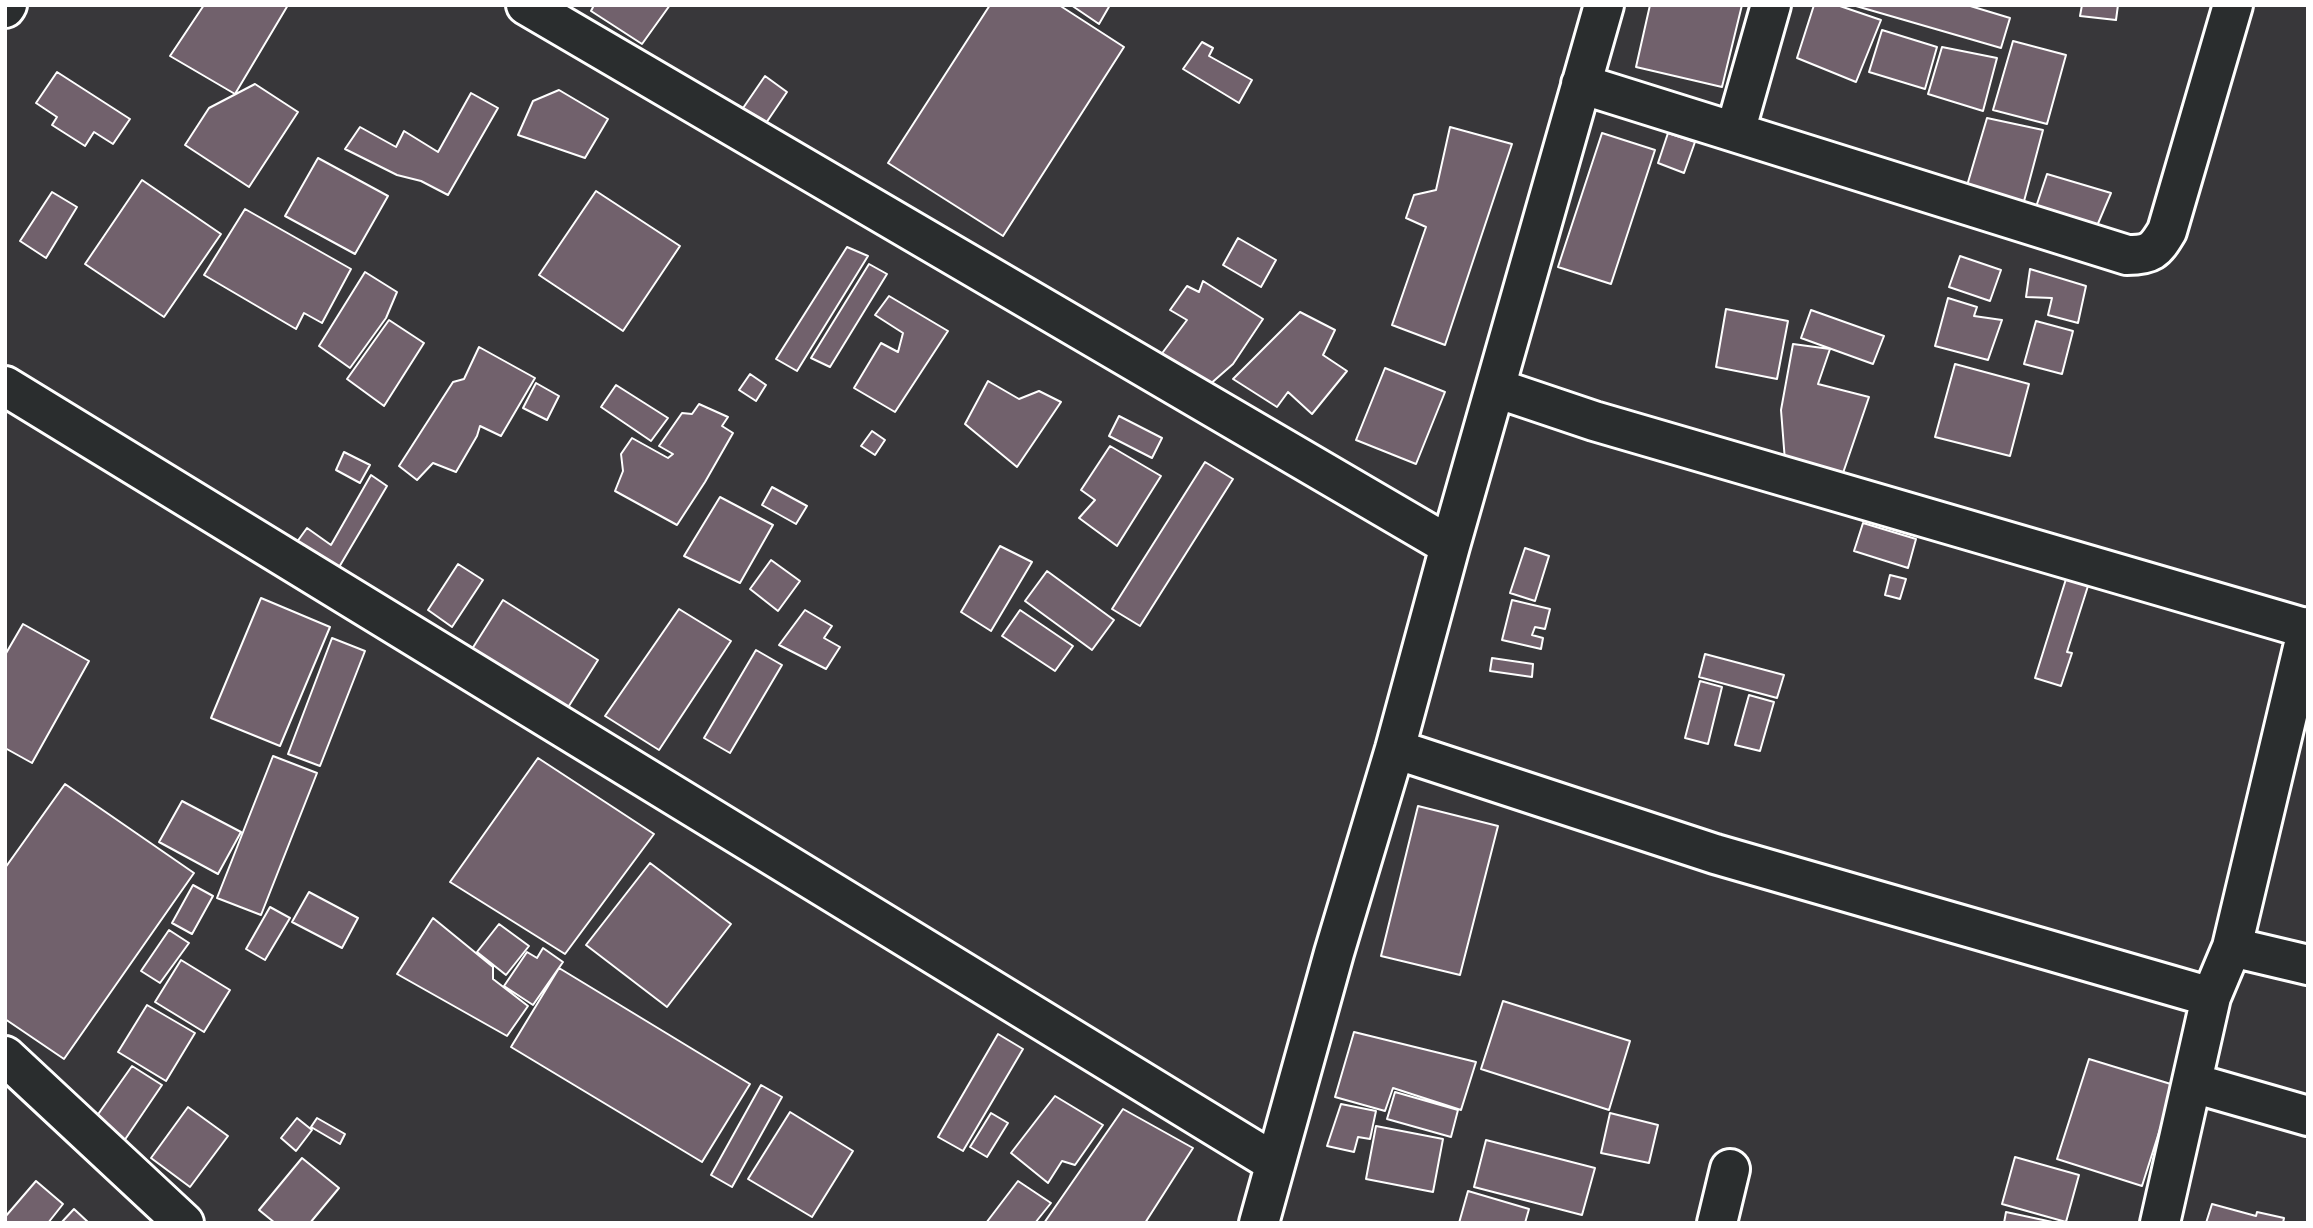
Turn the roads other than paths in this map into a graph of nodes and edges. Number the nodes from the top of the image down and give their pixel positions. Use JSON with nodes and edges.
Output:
{"nodes":[{"id":1,"x":526,"y":5,"type":"edge"},
{"id":2,"x":1604,"y":5,"type":"edge"},
{"id":3,"x":1771,"y":5,"type":"edge"},
{"id":4,"x":2233,"y":5,"type":"edge"},
{"id":5,"x":1581,"y":84,"type":"junction"},
{"id":6,"x":1735,"y":132,"type":"junction"},
{"id":7,"x":5,"y":386,"type":"edge"},
{"id":8,"x":1496,"y":388,"type":"junction"},
{"id":9,"x":1450,"y":546,"type":"junction"},
{"id":10,"x":2308,"y":628,"type":"edge"},
{"id":11,"x":1395,"y":749,"type":"junction"},
{"id":12,"x":2232,"y":947,"type":"junction"},
{"id":13,"x":2308,"y":965,"type":"edge"},
{"id":14,"x":2211,"y":997,"type":"junction"},
{"id":15,"x":5,"y":1056,"type":"edge"},
{"id":16,"x":2193,"y":1083,"type":"junction"},
{"id":17,"x":2308,"y":1116,"type":"edge"},
{"id":18,"x":1275,"y":1163,"type":"junction"},
{"id":19,"x":1730,"y":1169,"type":"dead end"},
{"id":20,"x":184,"y":1223,"type":"edge"},
{"id":21,"x":1259,"y":1223,"type":"edge"},
{"id":22,"x":1717,"y":1223,"type":"edge"},
{"id":23,"x":2160,"y":1223,"type":"edge"}],
"edges":[{"from":1,"to":9,"type":"street"},
{"from":2,"to":5,"type":"street"},
{"from":3,"to":6,"type":"street"},
{"from":4,"to":6,"type":"street"},
{"from":5,"to":6,"type":"street"},
{"from":5,"to":8,"type":"street"},
{"from":7,"to":18,"type":"street"},
{"from":8,"to":9,"type":"street"},
{"from":8,"to":10,"type":"street"},
{"from":9,"to":11,"type":"street"},
{"from":10,"to":12,"type":"street"},
{"from":11,"to":14,"type":"street"},
{"from":11,"to":18,"type":"street"},
{"from":12,"to":13,"type":"street"},
{"from":12,"to":14,"type":"street"},
{"from":14,"to":16,"type":"street"},
{"from":15,"to":20,"type":"street"},
{"from":16,"to":17,"type":"street"},
{"from":16,"to":23,"type":"street"},
{"from":18,"to":21,"type":"street"},
{"from":19,"to":22,"type":"street"}]}
